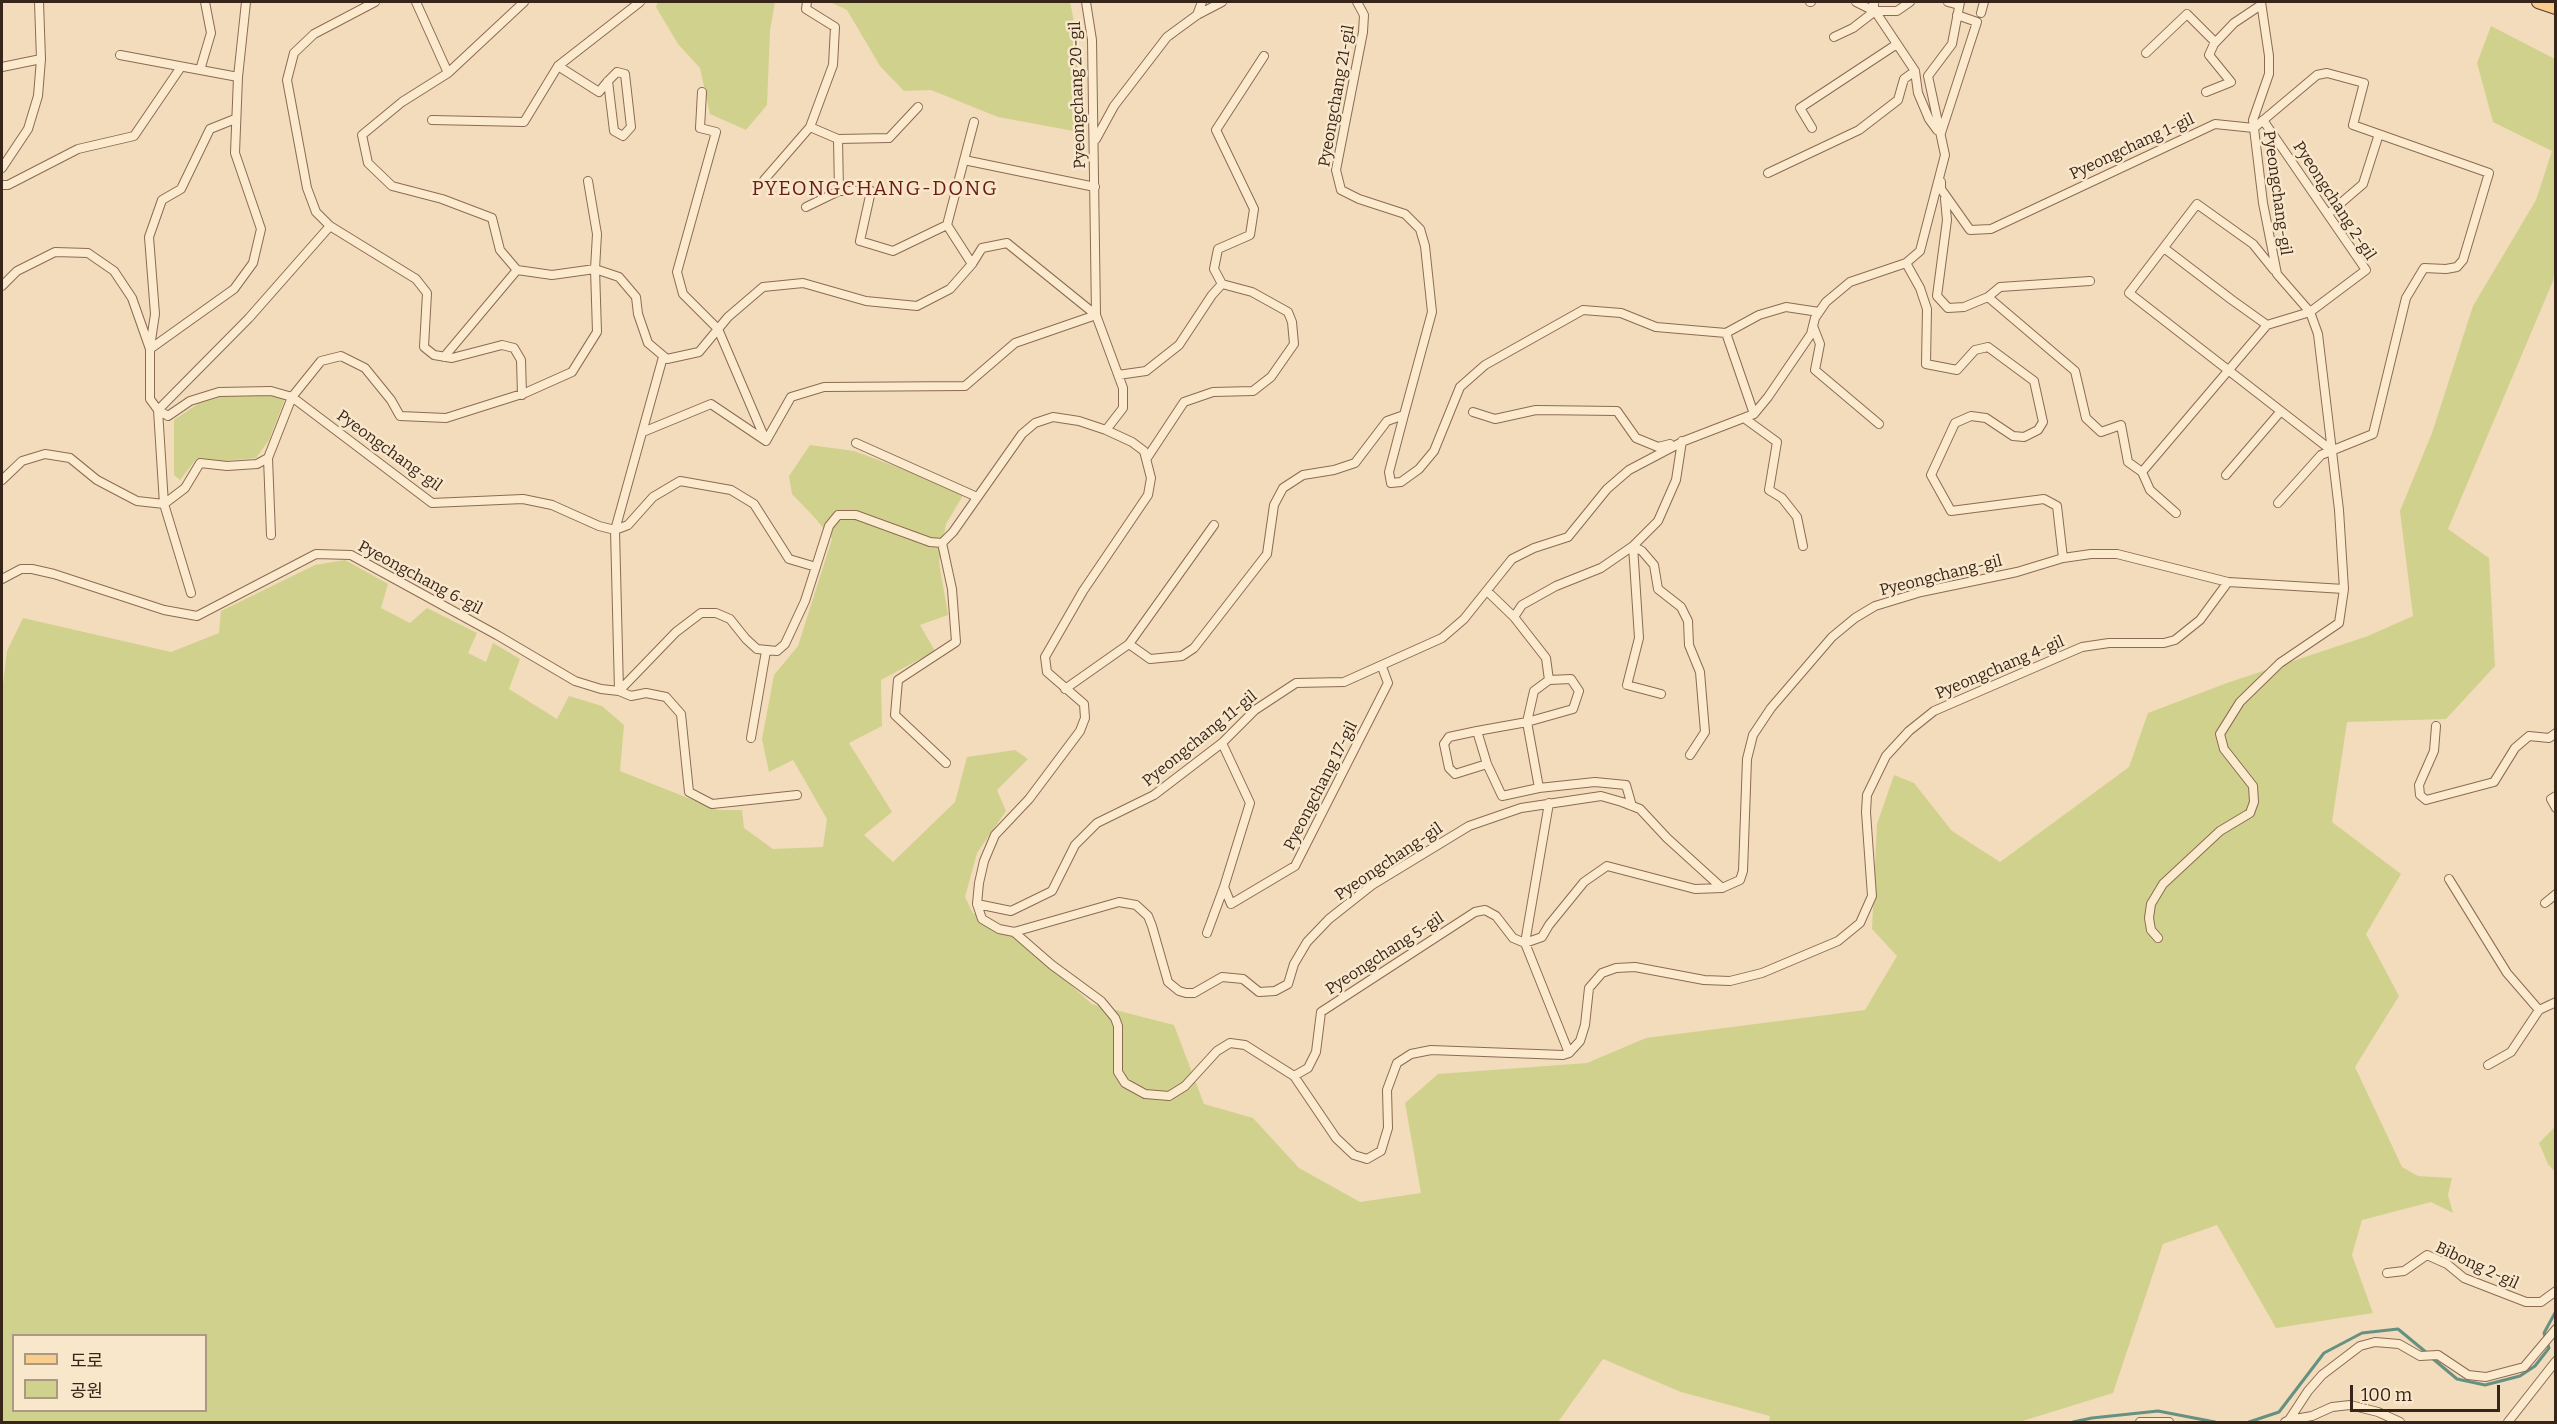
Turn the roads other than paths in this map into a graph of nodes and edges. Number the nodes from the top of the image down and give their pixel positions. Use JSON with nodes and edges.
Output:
{"nodes":[{"id":1,"x":39,"y":2,"type":"edge"},
{"id":2,"x":206,"y":2,"type":"edge"},
{"id":3,"x":246,"y":2,"type":"edge"},
{"id":4,"x":375,"y":2,"type":"edge"},
{"id":5,"x":416,"y":2,"type":"edge"},
{"id":6,"x":640,"y":2,"type":"edge"},
{"id":7,"x":807,"y":2,"type":"edge"},
{"id":8,"x":1086,"y":2,"type":"edge"},
{"id":9,"x":1202,"y":2,"type":"edge"},
{"id":10,"x":1222,"y":2,"type":"edge"},
{"id":11,"x":1357,"y":2,"type":"edge"},
{"id":12,"x":1856,"y":2,"type":"edge"},
{"id":13,"x":1910,"y":2,"type":"edge"},
{"id":14,"x":1948,"y":2,"type":"edge"},
{"id":15,"x":1984,"y":2,"type":"edge"},
{"id":16,"x":2538,"y":2,"type":"edge"},
{"id":17,"x":519,"y":3,"type":"edge"},
{"id":18,"x":1959,"y":3,"type":"edge"},
{"id":19,"x":2261,"y":3,"type":"edge"},
{"id":20,"x":1874,"y":5,"type":"edge"},
{"id":21,"x":2556,"y":8,"type":"edge"},
{"id":22,"x":1981,"y":13,"type":"dead end"},
{"id":23,"x":1197,"y":15,"type":"junction"},
{"id":24,"x":1957,"y":15,"type":"junction"},
{"id":25,"x":1834,"y":37,"type":"dead end"},
{"id":26,"x":2216,"y":42,"type":"junction"},
{"id":27,"x":1897,"y":44,"type":"junction"},
{"id":28,"x":2146,"y":53,"type":"dead end"},
{"id":29,"x":120,"y":56,"type":"dead end"},
{"id":30,"x":1264,"y":56,"type":"dead end"},
{"id":31,"x":41,"y":59,"type":"junction"},
{"id":32,"x":558,"y":66,"type":"junction"},
{"id":33,"x":2,"y":67,"type":"edge"},
{"id":34,"x":181,"y":67,"type":"junction"},
{"id":35,"x":200,"y":70,"type":"junction"},
{"id":36,"x":1915,"y":71,"type":"junction"},
{"id":37,"x":448,"y":73,"type":"junction"},
{"id":38,"x":238,"y":77,"type":"junction"},
{"id":39,"x":608,"y":81,"type":"junction"},
{"id":40,"x":702,"y":92,"type":"dead end"},
{"id":41,"x":2206,"y":92,"type":"dead end"},
{"id":42,"x":918,"y":107,"type":"dead end"},
{"id":43,"x":235,"y":119,"type":"junction"},
{"id":44,"x":432,"y":120,"type":"dead end"},
{"id":45,"x":2263,"y":120,"type":"junction"},
{"id":46,"x":974,"y":122,"type":"dead end"},
{"id":47,"x":810,"y":127,"type":"junction"},
{"id":48,"x":1812,"y":128,"type":"dead end"},
{"id":49,"x":2254,"y":128,"type":"junction"},
{"id":50,"x":1940,"y":134,"type":"junction"},
{"id":51,"x":2379,"y":134,"type":"junction"},
{"id":52,"x":838,"y":139,"type":"junction"},
{"id":53,"x":1095,"y":141,"type":"junction"},
{"id":54,"x":964,"y":160,"type":"junction"},
{"id":55,"x":2,"y":168,"type":"edge"},
{"id":56,"x":1941,"y":169,"type":"junction"},
{"id":57,"x":1768,"y":173,"type":"dead end"},
{"id":58,"x":764,"y":180,"type":"dead end"},
{"id":59,"x":588,"y":181,"type":"dead end"},
{"id":60,"x":2,"y":185,"type":"edge"},
{"id":61,"x":1095,"y":187,"type":"junction"},
{"id":62,"x":839,"y":191,"type":"junction"},
{"id":63,"x":1935,"y":194,"type":"junction"},
{"id":64,"x":1945,"y":196,"type":"junction"},
{"id":65,"x":806,"y":207,"type":"dead end"},
{"id":66,"x":2328,"y":214,"type":"junction"},
{"id":67,"x":947,"y":225,"type":"junction"},
{"id":68,"x":330,"y":226,"type":"junction"},
{"id":69,"x":2164,"y":248,"type":"junction"},
{"id":70,"x":1906,"y":263,"type":"junction"},
{"id":71,"x":972,"y":264,"type":"junction"},
{"id":72,"x":595,"y":269,"type":"junction"},
{"id":73,"x":517,"y":270,"type":"junction"},
{"id":74,"x":2277,"y":274,"type":"junction"},
{"id":75,"x":2090,"y":281,"type":"dead end"},
{"id":76,"x":1222,"y":284,"type":"junction"},
{"id":77,"x":2,"y":286,"type":"edge"},
{"id":78,"x":1988,"y":297,"type":"junction"},
{"id":79,"x":1819,"y":312,"type":"junction"},
{"id":80,"x":2310,"y":312,"type":"junction"},
{"id":81,"x":1096,"y":315,"type":"junction"},
{"id":82,"x":2267,"y":325,"type":"junction"},
{"id":83,"x":1813,"y":326,"type":"junction"},
{"id":84,"x":718,"y":329,"type":"junction"},
{"id":85,"x":1726,"y":333,"type":"junction"},
{"id":86,"x":150,"y":349,"type":"junction"},
{"id":87,"x":444,"y":357,"type":"junction"},
{"id":88,"x":663,"y":357,"type":"junction"},
{"id":89,"x":2229,"y":370,"type":"junction"},
{"id":90,"x":1118,"y":375,"type":"junction"},
{"id":91,"x":522,"y":395,"type":"junction"},
{"id":92,"x":292,"y":397,"type":"junction"},
{"id":93,"x":158,"y":410,"type":"junction"},
{"id":94,"x":2281,"y":411,"type":"junction"},
{"id":95,"x":1473,"y":412,"type":"dead end"},
{"id":96,"x":1754,"y":414,"type":"junction"},
{"id":97,"x":1404,"y":415,"type":"junction"},
{"id":98,"x":1744,"y":418,"type":"junction"},
{"id":99,"x":1879,"y":424,"type":"dead end"},
{"id":100,"x":1106,"y":430,"type":"junction"},
{"id":101,"x":643,"y":432,"type":"junction"},
{"id":102,"x":766,"y":441,"type":"junction"},
{"id":103,"x":1684,"y":441,"type":"junction"},
{"id":104,"x":856,"y":443,"type":"dead end"},
{"id":105,"x":2331,"y":450,"type":"junction"},
{"id":106,"x":268,"y":458,"type":"junction"},
{"id":107,"x":1147,"y":458,"type":"junction"},
{"id":108,"x":2142,"y":472,"type":"junction"},
{"id":109,"x":2226,"y":475,"type":"dead end"},
{"id":110,"x":2,"y":480,"type":"edge"},
{"id":111,"x":977,"y":497,"type":"junction"},
{"id":112,"x":2278,"y":503,"type":"dead end"},
{"id":113,"x":164,"y":504,"type":"junction"},
{"id":114,"x":2176,"y":513,"type":"dead end"},
{"id":115,"x":1214,"y":525,"type":"dead end"},
{"id":116,"x":615,"y":530,"type":"junction"},
{"id":117,"x":272,"y":535,"type":"dead end"},
{"id":118,"x":942,"y":543,"type":"junction"},
{"id":119,"x":1633,"y":546,"type":"junction"},
{"id":120,"x":1803,"y":546,"type":"dead end"},
{"id":121,"x":2062,"y":558,"type":"junction"},
{"id":122,"x":816,"y":567,"type":"junction"},
{"id":123,"x":2,"y":579,"type":"edge"},
{"id":124,"x":2228,"y":582,"type":"junction"},
{"id":125,"x":2344,"y":589,"type":"junction"},
{"id":126,"x":1487,"y":591,"type":"junction"},
{"id":127,"x":191,"y":593,"type":"dead end"},
{"id":128,"x":1514,"y":617,"type":"junction"},
{"id":129,"x":1129,"y":644,"type":"junction"},
{"id":130,"x":766,"y":651,"type":"junction"},
{"id":131,"x":1382,"y":667,"type":"junction"},
{"id":132,"x":1549,"y":680,"type":"junction"},
{"id":133,"x":1065,"y":689,"type":"junction"},
{"id":134,"x":619,"y":691,"type":"junction"},
{"id":135,"x":1661,"y":694,"type":"dead end"},
{"id":136,"x":1527,"y":722,"type":"junction"},
{"id":137,"x":2436,"y":726,"type":"dead end"},
{"id":138,"x":1478,"y":731,"type":"junction"},
{"id":139,"x":2556,"y":734,"type":"edge"},
{"id":140,"x":751,"y":738,"type":"dead end"},
{"id":141,"x":1221,"y":743,"type":"junction"},
{"id":142,"x":1690,"y":755,"type":"dead end"},
{"id":143,"x":946,"y":763,"type":"dead end"},
{"id":144,"x":1487,"y":764,"type":"junction"},
{"id":145,"x":1539,"y":788,"type":"junction"},
{"id":146,"x":797,"y":795,"type":"dead end"},
{"id":147,"x":2556,"y":796,"type":"edge"},
{"id":148,"x":1549,"y":803,"type":"junction"},
{"id":149,"x":1632,"y":806,"type":"junction"},
{"id":150,"x":2556,"y":808,"type":"edge"},
{"id":151,"x":2449,"y":879,"type":"dead end"},
{"id":152,"x":1224,"y":887,"type":"junction"},
{"id":153,"x":1722,"y":888,"type":"junction"},
{"id":154,"x":2556,"y":894,"type":"edge"},
{"id":155,"x":2545,"y":903,"type":"dead end"},
{"id":156,"x":978,"y":904,"type":"junction"},
{"id":157,"x":1014,"y":932,"type":"junction"},
{"id":158,"x":1207,"y":933,"type":"dead end"},
{"id":159,"x":2158,"y":938,"type":"dead end"},
{"id":160,"x":1525,"y":943,"type":"junction"},
{"id":161,"x":2556,"y":1002,"type":"edge"},
{"id":162,"x":2539,"y":1010,"type":"junction"},
{"id":163,"x":1569,"y":1053,"type":"junction"},
{"id":164,"x":2488,"y":1065,"type":"dead end"},
{"id":165,"x":1294,"y":1076,"type":"junction"},
{"id":166,"x":2387,"y":1273,"type":"dead end"},
{"id":167,"x":2556,"y":1291,"type":"edge"},
{"id":168,"x":2554,"y":1332,"type":"edge"},
{"id":169,"x":2556,"y":1361,"type":"edge"},
{"id":170,"x":2287,"y":1421,"type":"edge"},
{"id":171,"x":2140,"y":1422,"type":"edge"},
{"id":172,"x":2169,"y":1422,"type":"edge"},
{"id":173,"x":2400,"y":1422,"type":"edge"},
{"id":174,"x":2508,"y":1422,"type":"edge"}],
"edges":[{"from":1,"to":31,"type":"street"},
{"from":2,"to":35,"type":"street"},
{"from":3,"to":38,"type":"street"},
{"from":4,"to":68,"type":"street"},
{"from":5,"to":37,"type":"street"},
{"from":6,"to":32,"type":"street"},
{"from":7,"to":47,"type":"street"},
{"from":8,"to":53,"type":"street","name":"Pyeongchang 20-gil"},
{"from":9,"to":23,"type":"street"},
{"from":10,"to":23,"type":"street"},
{"from":11,"to":97,"type":"street","name":"Pyeongchang 21-gil"},
{"from":12,"to":20,"type":"street"},
{"from":13,"to":20,"type":"street"},
{"from":14,"to":18,"type":"street"},
{"from":15,"to":22,"type":"street"},
{"from":16,"to":21,"type":"main road"},
{"from":17,"to":37,"type":"street"},
{"from":18,"to":24,"type":"street"},
{"from":19,"to":26,"type":"street","name":"Pyeongchang-gil"},
{"from":19,"to":49,"type":"street","name":"Pyeongchang-gil"},
{"from":20,"to":25,"type":"street"},
{"from":20,"to":27,"type":"street"},
{"from":23,"to":53,"type":"street"},
{"from":24,"to":50,"type":"street"},
{"from":24,"to":50,"type":"street"},
{"from":26,"to":28,"type":"street"},
{"from":26,"to":41,"type":"street"},
{"from":27,"to":36,"type":"street"},
{"from":27,"to":48,"type":"street"},
{"from":29,"to":34,"type":"street"},
{"from":30,"to":76,"type":"street"},
{"from":31,"to":33,"type":"street"},
{"from":31,"to":55,"type":"street"},
{"from":32,"to":39,"type":"street"},
{"from":32,"to":44,"type":"street"},
{"from":34,"to":35,"type":"street"},
{"from":34,"to":60,"type":"street"},
{"from":35,"to":38,"type":"street"},
{"from":36,"to":50,"type":"street"},
{"from":36,"to":57,"type":"street"},
{"from":37,"to":73,"type":"street"},
{"from":38,"to":43,"type":"street"},
{"from":39,"to":39,"type":"street"},
{"from":40,"to":84,"type":"street"},
{"from":42,"to":52,"type":"street"},
{"from":43,"to":86,"type":"street"},
{"from":43,"to":86,"type":"street"},
{"from":45,"to":49,"type":"street"},
{"from":45,"to":51,"type":"street"},
{"from":45,"to":66,"type":"street","name":"Pyeongchang 2-gil"},
{"from":46,"to":54,"type":"street"},
{"from":47,"to":52,"type":"street"},
{"from":47,"to":58,"type":"street"},
{"from":49,"to":64,"type":"street","name":"Pyeongchang 1-gil"},
{"from":49,"to":74,"type":"street","name":"Pyeongchang-gil"},
{"from":50,"to":56,"type":"street"},
{"from":51,"to":66,"type":"street"},
{"from":51,"to":105,"type":"street"},
{"from":52,"to":62,"type":"street"},
{"from":53,"to":61,"type":"street","name":"Pyeongchang 20-gil"},
{"from":54,"to":61,"type":"street","name":"Pyeongchang 20-gil"},
{"from":54,"to":67,"type":"street"},
{"from":56,"to":63,"type":"street"},
{"from":56,"to":64,"type":"street","name":"Pyeongchang 1-gil"},
{"from":59,"to":72,"type":"street"},
{"from":61,"to":81,"type":"street","name":"Pyeongchang 20-gil"},
{"from":62,"to":65,"type":"street"},
{"from":62,"to":67,"type":"street"},
{"from":63,"to":64,"type":"street"},
{"from":63,"to":70,"type":"street"},
{"from":64,"to":78,"type":"street"},
{"from":66,"to":80,"type":"street","name":"Pyeongchang 2-gil"},
{"from":67,"to":71,"type":"street"},
{"from":68,"to":87,"type":"street"},
{"from":68,"to":93,"type":"street"},
{"from":69,"to":74,"type":"street"},
{"from":69,"to":82,"type":"street"},
{"from":69,"to":89,"type":"street"},
{"from":70,"to":79,"type":"street"},
{"from":70,"to":121,"type":"street"},
{"from":71,"to":81,"type":"street"},
{"from":71,"to":84,"type":"street"},
{"from":72,"to":73,"type":"street"},
{"from":72,"to":88,"type":"street"},
{"from":72,"to":91,"type":"street"},
{"from":73,"to":87,"type":"street"},
{"from":74,"to":80,"type":"street","name":"Pyeongchang-gil"},
{"from":75,"to":78,"type":"street"},
{"from":76,"to":90,"type":"street"},
{"from":76,"to":107,"type":"street"},
{"from":77,"to":86,"type":"street"},
{"from":78,"to":108,"type":"street"},
{"from":79,"to":83,"type":"street"},
{"from":79,"to":85,"type":"street"},
{"from":80,"to":82,"type":"street"},
{"from":80,"to":105,"type":"street","name":"Pyeongchang-gil"},
{"from":81,"to":90,"type":"street","name":"Pyeongchang 20-gil"},
{"from":81,"to":102,"type":"street"},
{"from":82,"to":89,"type":"street"},
{"from":83,"to":96,"type":"street"},
{"from":83,"to":99,"type":"street"},
{"from":84,"to":88,"type":"street"},
{"from":84,"to":102,"type":"street"},
{"from":85,"to":96,"type":"street"},
{"from":85,"to":97,"type":"street"},
{"from":86,"to":93,"type":"street"},
{"from":87,"to":91,"type":"street"},
{"from":88,"to":101,"type":"street"},
{"from":89,"to":94,"type":"street"},
{"from":89,"to":108,"type":"street"},
{"from":90,"to":100,"type":"street","name":"Pyeongchang 20-gil"},
{"from":91,"to":92,"type":"street"},
{"from":92,"to":93,"type":"street","name":"Pyeongchang-gil"},
{"from":92,"to":106,"type":"street"},
{"from":92,"to":116,"type":"street","name":"Pyeongchang-gil"},
{"from":93,"to":113,"type":"street"},
{"from":94,"to":105,"type":"street"},
{"from":94,"to":109,"type":"street"},
{"from":95,"to":103,"type":"street","name":"Pyeongchang 11-gil"},
{"from":96,"to":98,"type":"street","name":"Pyeongchang 11-gil"},
{"from":97,"to":129,"type":"street"},
{"from":98,"to":103,"type":"street","name":"Pyeongchang 11-gil"},
{"from":98,"to":120,"type":"street"},
{"from":100,"to":107,"type":"street"},
{"from":100,"to":111,"type":"street"},
{"from":101,"to":102,"type":"street"},
{"from":101,"to":116,"type":"street"},
{"from":103,"to":119,"type":"street"},
{"from":103,"to":126,"type":"street","name":"Pyeongchang 11-gil"},
{"from":104,"to":111,"type":"street"},
{"from":105,"to":112,"type":"street"},
{"from":105,"to":125,"type":"street","name":"Pyeongchang-gil"},
{"from":106,"to":113,"type":"street"},
{"from":106,"to":117,"type":"street"},
{"from":107,"to":133,"type":"street"},
{"from":108,"to":114,"type":"street"},
{"from":110,"to":113,"type":"street"},
{"from":111,"to":118,"type":"street"},
{"from":113,"to":127,"type":"street"},
{"from":115,"to":129,"type":"street"},
{"from":116,"to":122,"type":"street"},
{"from":116,"to":134,"type":"street"},
{"from":118,"to":122,"type":"street"},
{"from":118,"to":143,"type":"street"},
{"from":119,"to":128,"type":"street"},
{"from":119,"to":135,"type":"street"},
{"from":119,"to":142,"type":"street"},
{"from":121,"to":124,"type":"street","name":"Pyeongchang-gil"},
{"from":121,"to":153,"type":"street","name":"Pyeongchang-gil"},
{"from":122,"to":130,"type":"street"},
{"from":123,"to":134,"type":"street","name":"Pyeongchang 6-gil"},
{"from":124,"to":125,"type":"street","name":"Pyeongchang-gil"},
{"from":124,"to":163,"type":"street","name":"Pyeongchang 4-gil"},
{"from":125,"to":159,"type":"street","name":"Pyeongchang-gil"},
{"from":126,"to":128,"type":"street"},
{"from":126,"to":131,"type":"street","name":"Pyeongchang 11-gil"},
{"from":128,"to":132,"type":"street"},
{"from":129,"to":133,"type":"street"},
{"from":130,"to":134,"type":"street"},
{"from":130,"to":140,"type":"street"},
{"from":131,"to":141,"type":"street","name":"Pyeongchang 11-gil"},
{"from":131,"to":152,"type":"street","name":"Pyeongchang 17-gil"},
{"from":132,"to":136,"type":"street"},
{"from":132,"to":136,"type":"street"},
{"from":133,"to":156,"type":"street"},
{"from":134,"to":146,"type":"street","name":"Pyeongchang 6-gil"},
{"from":136,"to":138,"type":"street"},
{"from":136,"to":145,"type":"street"},
{"from":137,"to":139,"type":"street"},
{"from":138,"to":144,"type":"street"},
{"from":138,"to":144,"type":"street"},
{"from":141,"to":152,"type":"street"},
{"from":141,"to":156,"type":"street","name":"Pyeongchang 11-gil"},
{"from":144,"to":145,"type":"street"},
{"from":145,"to":149,"type":"street"},
{"from":147,"to":150,"type":"street"},
{"from":148,"to":149,"type":"street","name":"Pyeongchang-gil"},
{"from":148,"to":157,"type":"street","name":"Pyeongchang-gil"},
{"from":148,"to":160,"type":"street"},
{"from":149,"to":153,"type":"street","name":"Pyeongchang-gil"},
{"from":151,"to":162,"type":"street"},
{"from":152,"to":158,"type":"street"},
{"from":153,"to":160,"type":"street"},
{"from":154,"to":155,"type":"street"},
{"from":156,"to":157,"type":"street"},
{"from":157,"to":165,"type":"street"},
{"from":160,"to":163,"type":"street","name":"Pyeongchang 5-gil"},
{"from":160,"to":165,"type":"street","name":"Pyeongchang 5-gil"},
{"from":161,"to":162,"type":"street"},
{"from":162,"to":164,"type":"street"},
{"from":163,"to":165,"type":"street"},
{"from":166,"to":167,"type":"street","name":"Bibong 2-gil"},
{"from":168,"to":170,"type":"street"},
{"from":169,"to":174,"type":"street"},
{"from":170,"to":173,"type":"street"},
{"from":171,"to":172,"type":"street"}]}
